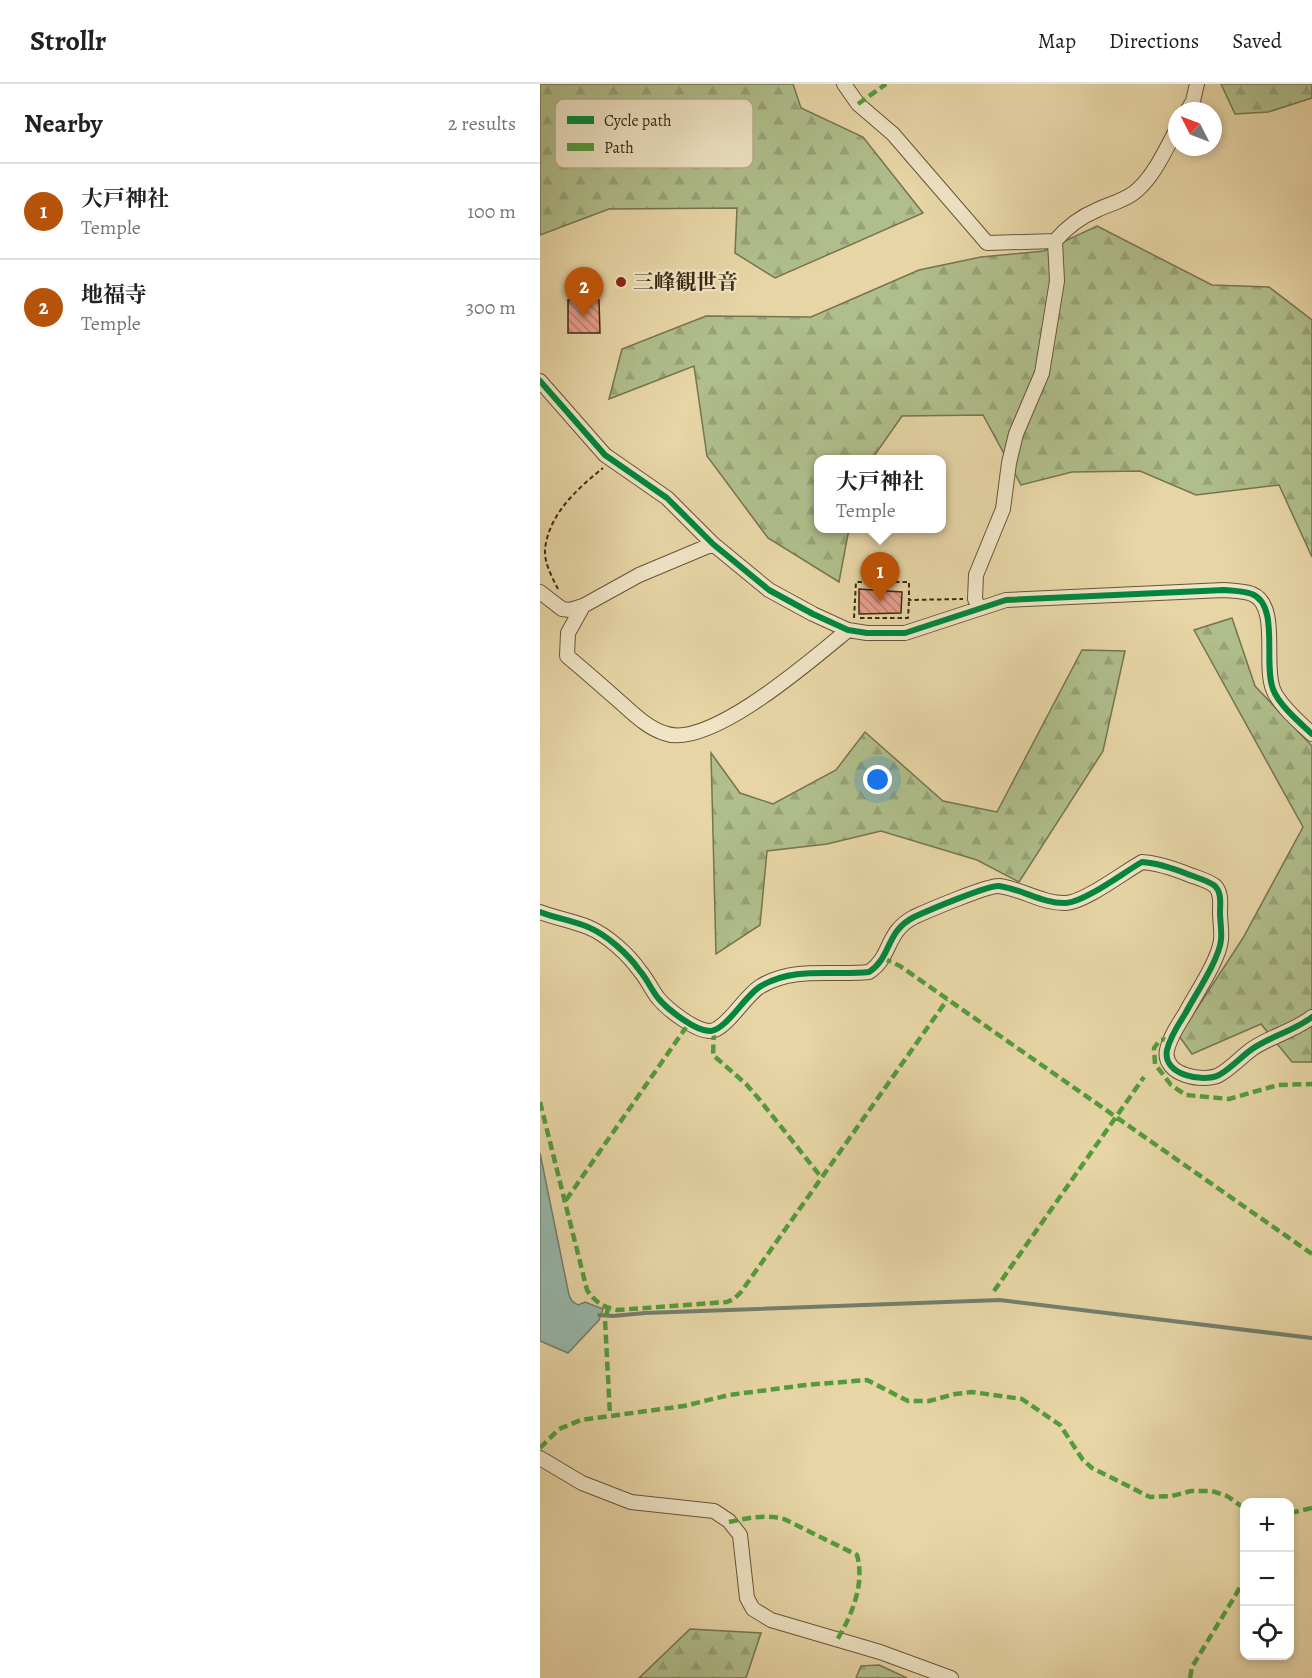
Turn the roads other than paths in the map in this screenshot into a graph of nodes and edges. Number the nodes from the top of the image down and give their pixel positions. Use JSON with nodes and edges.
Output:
{"nodes":[{"id":1,"x":844,"y":84,"type":"edge"},
{"id":2,"x":1197,"y":84,"type":"edge"},
{"id":3,"x":1193,"y":102,"type":"edge"},
{"id":4,"x":1168,"y":145,"type":"edge"},
{"id":5,"x":1055,"y":240,"type":"junction"},
{"id":6,"x":540,"y":381,"type":"edge"},
{"id":7,"x":712,"y":544,"type":"junction"},
{"id":8,"x":540,"y":592,"type":"edge"},
{"id":9,"x":977,"y":603,"type":"junction"},
{"id":10,"x":576,"y":608,"type":"junction"},
{"id":11,"x":848,"y":630,"type":"junction"},
{"id":12,"x":1312,"y":734,"type":"edge"},
{"id":13,"x":540,"y":912,"type":"edge"},
{"id":14,"x":1312,"y":1017,"type":"edge"},
{"id":15,"x":540,"y":1458,"type":"edge"},
{"id":16,"x":951,"y":1678,"type":"edge"}],
"edges":[{"from":1,"to":5,"type":"street"},
{"from":2,"to":3,"type":"street"},
{"from":4,"to":5,"type":"street"},
{"from":5,"to":9,"type":"street"},
{"from":6,"to":7,"type":"street"},
{"from":7,"to":10,"type":"street"},
{"from":7,"to":11,"type":"street"},
{"from":8,"to":10,"type":"street"},
{"from":9,"to":11,"type":"street"},
{"from":9,"to":12,"type":"street"},
{"from":10,"to":11,"type":"street"},
{"from":13,"to":14,"type":"street"},
{"from":15,"to":16,"type":"street"}]}
